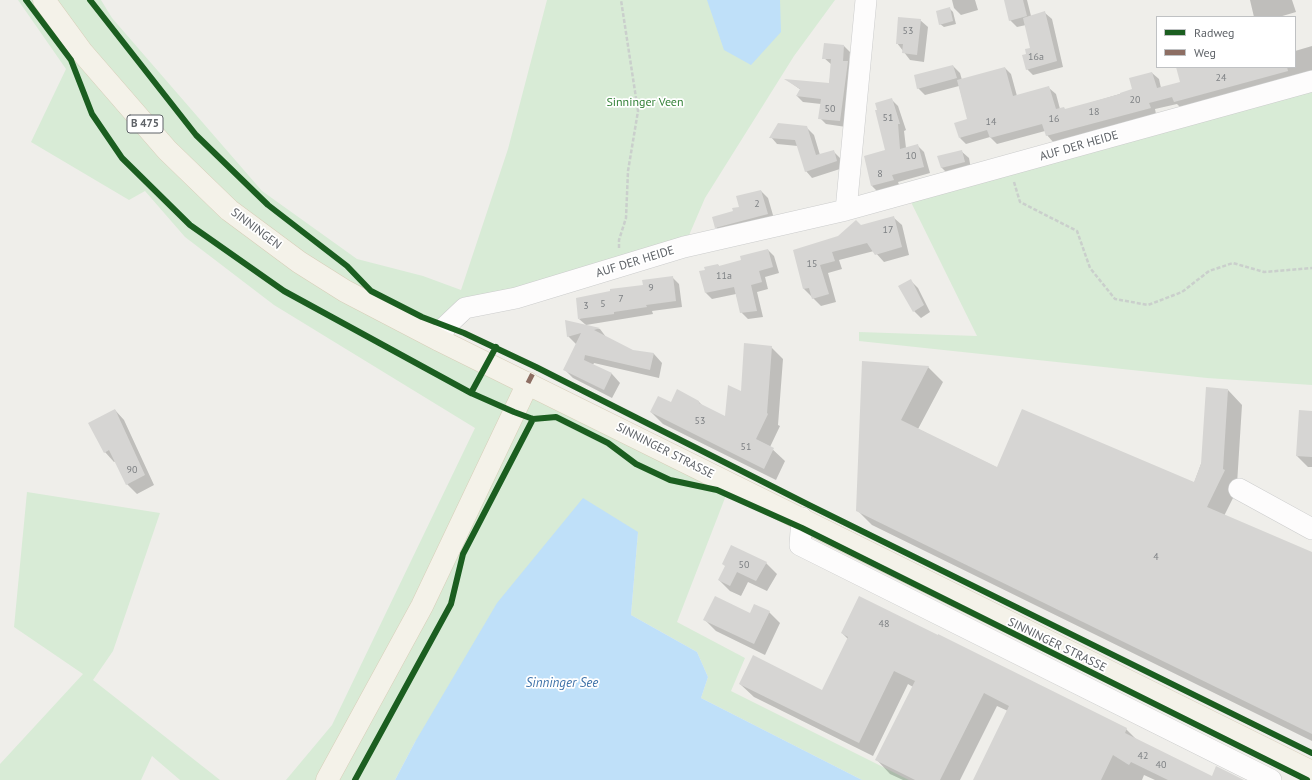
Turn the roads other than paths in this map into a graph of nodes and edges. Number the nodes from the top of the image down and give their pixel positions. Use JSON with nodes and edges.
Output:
{"nodes":[{"id":1,"x":44,"y":0,"type":"edge"},
{"id":2,"x":866,"y":0,"type":"edge"},
{"id":3,"x":1312,"y":81,"type":"edge"},
{"id":4,"x":846,"y":210,"type":"junction"},
{"id":5,"x":438,"y":340,"type":"junction"},
{"id":6,"x":528,"y":383,"type":"junction"},
{"id":7,"x":1239,"y":488,"type":"dead end"},
{"id":8,"x":802,"y":518,"type":"junction"},
{"id":9,"x":1312,"y":529,"type":"edge"},
{"id":10,"x":1312,"y":772,"type":"edge"},
{"id":11,"x":327,"y":780,"type":"edge"},
{"id":12,"x":1272,"y":780,"type":"edge"}],
"edges":[{"from":1,"to":5,"type":"main road","name":"SINNINGEN","number":"B 475"},
{"from":2,"to":4,"type":"street"},
{"from":3,"to":4,"type":"street","name":"AUF DER HEIDE"},
{"from":4,"to":5,"type":"street","name":"AUF DER HEIDE"},
{"from":5,"to":6,"type":"main road","name":"SINNINGEN","number":"B 475"},
{"from":6,"to":8,"type":"main road","name":"SINNINGER STRASSE","number":"B 475"},
{"from":6,"to":11,"type":"main road"},
{"from":7,"to":9,"type":"street"},
{"from":8,"to":10,"type":"main road","name":"SINNINGER STRASSE","number":"B 475"},
{"from":8,"to":12,"type":"street","name":"SINNINGER STRASSE"}]}
